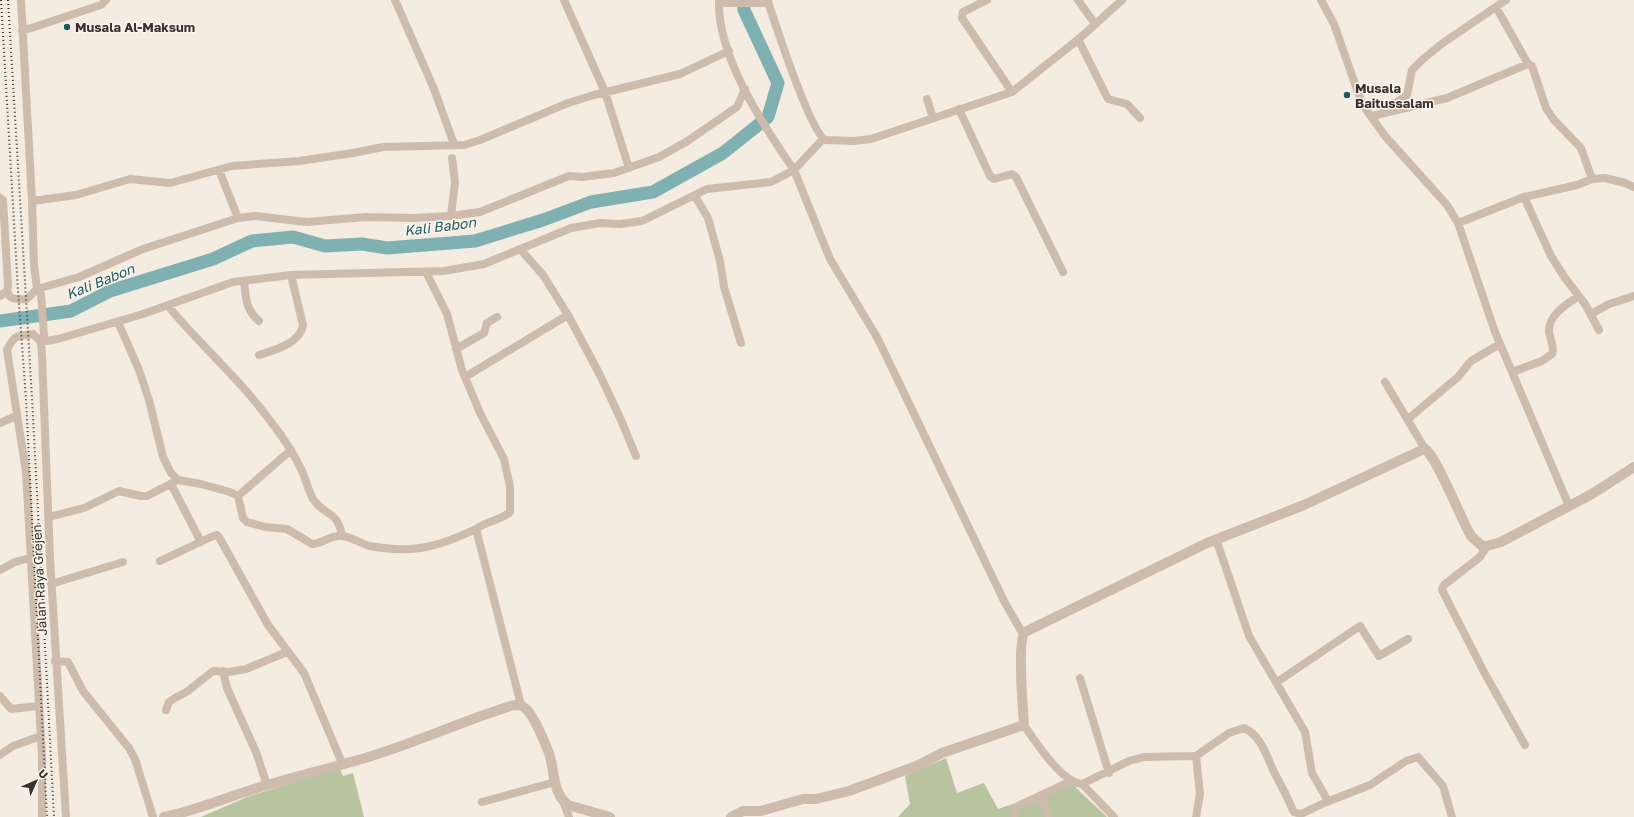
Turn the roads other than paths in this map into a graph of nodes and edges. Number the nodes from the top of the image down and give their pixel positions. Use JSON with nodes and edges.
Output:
{"nodes":[{"id":1,"x":21,"y":0,"type":"edge"},
{"id":2,"x":106,"y":0,"type":"edge"},
{"id":3,"x":395,"y":0,"type":"edge"},
{"id":4,"x":564,"y":0,"type":"edge"},
{"id":5,"x":986,"y":0,"type":"edge"},
{"id":6,"x":1078,"y":0,"type":"edge"},
{"id":7,"x":1122,"y":0,"type":"edge"},
{"id":8,"x":1321,"y":0,"type":"edge"},
{"id":9,"x":1506,"y":0,"type":"edge"},
{"id":10,"x":721,"y":2,"type":"edge"},
{"id":11,"x":766,"y":2,"type":"edge"},
{"id":12,"x":1496,"y":7,"type":"junction"},
{"id":13,"x":1095,"y":24,"type":"junction"},
{"id":14,"x":22,"y":31,"type":"junction"},
{"id":15,"x":1078,"y":39,"type":"junction"},
{"id":16,"x":729,"y":51,"type":"junction"},
{"id":17,"x":1528,"y":64,"type":"junction"},
{"id":18,"x":745,"y":89,"type":"junction"},
{"id":19,"x":605,"y":92,"type":"junction"},
{"id":20,"x":1012,"y":92,"type":"junction"},
{"id":21,"x":927,"y":99,"type":"dead end"},
{"id":22,"x":959,"y":109,"type":"junction"},
{"id":23,"x":1375,"y":116,"type":"junction"},
{"id":24,"x":933,"y":118,"type":"junction"},
{"id":25,"x":1140,"y":118,"type":"dead end"},
{"id":26,"x":823,"y":138,"type":"junction"},
{"id":27,"x":454,"y":144,"type":"junction"},
{"id":28,"x":452,"y":158,"type":"dead end"},
{"id":29,"x":629,"y":168,"type":"junction"},
{"id":30,"x":219,"y":170,"type":"junction"},
{"id":31,"x":794,"y":170,"type":"junction"},
{"id":32,"x":1592,"y":179,"type":"junction"},
{"id":33,"x":1634,"y":187,"type":"edge"},
{"id":34,"x":695,"y":196,"type":"junction"},
{"id":35,"x":1524,"y":197,"type":"junction"},
{"id":36,"x":0,"y":198,"type":"edge"},
{"id":37,"x":32,"y":201,"type":"junction"},
{"id":38,"x":451,"y":216,"type":"junction"},
{"id":39,"x":238,"y":218,"type":"junction"},
{"id":40,"x":1458,"y":223,"type":"junction"},
{"id":41,"x":521,"y":250,"type":"junction"},
{"id":42,"x":426,"y":272,"type":"junction"},
{"id":43,"x":1063,"y":272,"type":"dead end"},
{"id":44,"x":291,"y":275,"type":"junction"},
{"id":45,"x":244,"y":281,"type":"junction"},
{"id":46,"x":39,"y":292,"type":"junction"},
{"id":47,"x":4,"y":293,"type":"edge"},
{"id":48,"x":1579,"y":296,"type":"junction"},
{"id":49,"x":1634,"y":296,"type":"edge"},
{"id":50,"x":168,"y":306,"type":"junction"},
{"id":51,"x":1591,"y":314,"type":"junction"},
{"id":52,"x":568,"y":315,"type":"junction"},
{"id":53,"x":497,"y":317,"type":"dead end"},
{"id":54,"x":259,"y":321,"type":"dead end"},
{"id":55,"x":118,"y":322,"type":"junction"},
{"id":56,"x":1599,"y":330,"type":"dead end"},
{"id":57,"x":43,"y":339,"type":"junction"},
{"id":58,"x":741,"y":343,"type":"dead end"},
{"id":59,"x":1500,"y":344,"type":"junction"},
{"id":60,"x":456,"y":349,"type":"junction"},
{"id":61,"x":3,"y":351,"type":"edge"},
{"id":62,"x":259,"y":355,"type":"dead end"},
{"id":63,"x":1512,"y":372,"type":"junction"},
{"id":64,"x":465,"y":377,"type":"junction"},
{"id":65,"x":1385,"y":382,"type":"dead end"},
{"id":66,"x":16,"y":416,"type":"junction"},
{"id":67,"x":1408,"y":419,"type":"junction"},
{"id":68,"x":0,"y":423,"type":"edge"},
{"id":69,"x":1425,"y":449,"type":"junction"},
{"id":70,"x":291,"y":450,"type":"junction"},
{"id":71,"x":636,"y":456,"type":"dead end"},
{"id":72,"x":1634,"y":467,"type":"edge"},
{"id":73,"x":175,"y":482,"type":"junction"},
{"id":74,"x":238,"y":496,"type":"junction"},
{"id":75,"x":1569,"y":506,"type":"junction"},
{"id":76,"x":49,"y":517,"type":"junction"},
{"id":77,"x":476,"y":529,"type":"junction"},
{"id":78,"x":342,"y":536,"type":"junction"},
{"id":79,"x":1216,"y":539,"type":"junction"},
{"id":80,"x":201,"y":542,"type":"junction"},
{"id":81,"x":1487,"y":546,"type":"junction"},
{"id":82,"x":30,"y":558,"type":"junction"},
{"id":83,"x":123,"y":562,"type":"dead end"},
{"id":84,"x":160,"y":562,"type":"dead end"},
{"id":85,"x":0,"y":570,"type":"edge"},
{"id":86,"x":51,"y":584,"type":"junction"},
{"id":87,"x":1023,"y":634,"type":"junction"},
{"id":88,"x":1408,"y":639,"type":"dead end"},
{"id":89,"x":287,"y":652,"type":"junction"},
{"id":90,"x":56,"y":661,"type":"junction"},
{"id":91,"x":223,"y":671,"type":"junction"},
{"id":92,"x":1080,"y":678,"type":"dead end"},
{"id":93,"x":1277,"y":682,"type":"junction"},
{"id":94,"x":0,"y":696,"type":"edge"},
{"id":95,"x":521,"y":705,"type":"junction"},
{"id":96,"x":39,"y":706,"type":"junction"},
{"id":97,"x":166,"y":710,"type":"dead end"},
{"id":98,"x":1024,"y":725,"type":"junction"},
{"id":99,"x":40,"y":736,"type":"junction"},
{"id":100,"x":1525,"y":745,"type":"dead end"},
{"id":101,"x":0,"y":755,"type":"edge"},
{"id":102,"x":1196,"y":756,"type":"junction"},
{"id":103,"x":342,"y":763,"type":"junction"},
{"id":104,"x":1108,"y":773,"type":"junction"},
{"id":105,"x":1071,"y":781,"type":"junction"},
{"id":106,"x":555,"y":782,"type":"junction"},
{"id":107,"x":1082,"y":784,"type":"junction"},
{"id":108,"x":267,"y":785,"type":"junction"},
{"id":109,"x":1039,"y":796,"type":"junction"},
{"id":110,"x":563,"y":801,"type":"junction"},
{"id":111,"x":1328,"y":801,"type":"junction"},
{"id":112,"x":482,"y":802,"type":"dead end"},
{"id":113,"x":756,"y":814,"type":"edge"},
{"id":114,"x":42,"y":817,"type":"edge"},
{"id":115,"x":66,"y":817,"type":"edge"},
{"id":116,"x":153,"y":817,"type":"edge"},
{"id":117,"x":164,"y":817,"type":"edge"},
{"id":118,"x":569,"y":817,"type":"edge"},
{"id":119,"x":610,"y":817,"type":"edge"},
{"id":120,"x":731,"y":817,"type":"edge"},
{"id":121,"x":1014,"y":817,"type":"edge"},
{"id":122,"x":1050,"y":817,"type":"edge"},
{"id":123,"x":1114,"y":817,"type":"edge"},
{"id":124,"x":1196,"y":817,"type":"edge"},
{"id":125,"x":1452,"y":817,"type":"edge"}],
"edges":[{"from":1,"to":14,"type":"street","name":"Jalan Raya Grejen"},
{"from":2,"to":14,"type":"street"},
{"from":3,"to":27,"type":"street"},
{"from":4,"to":19,"type":"street"},
{"from":5,"to":20,"type":"street"},
{"from":6,"to":13,"type":"street"},
{"from":7,"to":13,"type":"street"},
{"from":8,"to":23,"type":"street"},
{"from":9,"to":12,"type":"street"},
{"from":10,"to":11,"type":"street"},
{"from":10,"to":16,"type":"street"},
{"from":11,"to":26,"type":"street"},
{"from":12,"to":17,"type":"street"},
{"from":12,"to":23,"type":"street"},
{"from":13,"to":15,"type":"street"},
{"from":14,"to":37,"type":"street","name":"Jalan Raya Grejen"},
{"from":15,"to":20,"type":"street"},
{"from":15,"to":25,"type":"street"},
{"from":16,"to":18,"type":"street"},
{"from":16,"to":19,"type":"street"},
{"from":17,"to":23,"type":"street"},
{"from":17,"to":32,"type":"street"},
{"from":18,"to":29,"type":"street"},
{"from":18,"to":31,"type":"street"},
{"from":19,"to":27,"type":"street"},
{"from":19,"to":29,"type":"street"},
{"from":20,"to":22,"type":"street"},
{"from":21,"to":24,"type":"street"},
{"from":22,"to":24,"type":"street"},
{"from":22,"to":43,"type":"street"},
{"from":23,"to":40,"type":"street"},
{"from":24,"to":26,"type":"street"},
{"from":26,"to":31,"type":"street"},
{"from":27,"to":30,"type":"street"},
{"from":28,"to":38,"type":"street"},
{"from":29,"to":38,"type":"street"},
{"from":30,"to":37,"type":"street"},
{"from":30,"to":39,"type":"street"},
{"from":31,"to":34,"type":"street"},
{"from":31,"to":87,"type":"street"},
{"from":32,"to":33,"type":"street"},
{"from":32,"to":35,"type":"street"},
{"from":34,"to":41,"type":"street"},
{"from":34,"to":58,"type":"street"},
{"from":35,"to":40,"type":"street"},
{"from":35,"to":48,"type":"street"},
{"from":36,"to":47,"type":"street"},
{"from":37,"to":46,"type":"street","name":"Jalan Raya Grejen"},
{"from":38,"to":39,"type":"street"},
{"from":39,"to":46,"type":"street"},
{"from":40,"to":59,"type":"street"},
{"from":41,"to":42,"type":"street"},
{"from":41,"to":52,"type":"street"},
{"from":42,"to":44,"type":"street"},
{"from":42,"to":60,"type":"street"},
{"from":44,"to":45,"type":"street"},
{"from":44,"to":62,"type":"street"},
{"from":45,"to":50,"type":"street"},
{"from":45,"to":54,"type":"street"},
{"from":46,"to":47,"type":"street"},
{"from":46,"to":57,"type":"street","name":"Jalan Raya Grejen"},
{"from":48,"to":51,"type":"street"},
{"from":48,"to":63,"type":"street"},
{"from":49,"to":51,"type":"street"},
{"from":50,"to":55,"type":"street"},
{"from":50,"to":70,"type":"street"},
{"from":51,"to":56,"type":"street"},
{"from":52,"to":64,"type":"street"},
{"from":52,"to":71,"type":"street"},
{"from":53,"to":60,"type":"street"},
{"from":55,"to":57,"type":"street"},
{"from":55,"to":73,"type":"street"},
{"from":57,"to":61,"type":"street"},
{"from":57,"to":76,"type":"street","name":"Jalan Raya Grejen"},
{"from":59,"to":63,"type":"street"},
{"from":59,"to":67,"type":"street"},
{"from":60,"to":64,"type":"street"},
{"from":61,"to":66,"type":"street"},
{"from":63,"to":75,"type":"street"},
{"from":64,"to":77,"type":"street"},
{"from":65,"to":67,"type":"street"},
{"from":66,"to":68,"type":"street"},
{"from":66,"to":82,"type":"street"},
{"from":67,"to":69,"type":"street"},
{"from":69,"to":79,"type":"street"},
{"from":69,"to":81,"type":"street"},
{"from":70,"to":74,"type":"street"},
{"from":70,"to":78,"type":"street"},
{"from":72,"to":75,"type":"street"},
{"from":73,"to":74,"type":"street"},
{"from":73,"to":76,"type":"street"},
{"from":73,"to":80,"type":"street"},
{"from":74,"to":78,"type":"street"},
{"from":75,"to":81,"type":"street"},
{"from":76,"to":86,"type":"street","name":"Jalan Raya Grejen"},
{"from":77,"to":78,"type":"street"},
{"from":77,"to":95,"type":"street"},
{"from":79,"to":87,"type":"street"},
{"from":79,"to":93,"type":"street"},
{"from":80,"to":84,"type":"street"},
{"from":80,"to":89,"type":"street"},
{"from":81,"to":100,"type":"street"},
{"from":82,"to":85,"type":"street"},
{"from":82,"to":96,"type":"street"},
{"from":83,"to":86,"type":"street"},
{"from":86,"to":90,"type":"street","name":"Jalan Raya Grejen"},
{"from":87,"to":98,"type":"street"},
{"from":88,"to":93,"type":"street"},
{"from":89,"to":91,"type":"street"},
{"from":89,"to":103,"type":"street"},
{"from":90,"to":115,"type":"street","name":"Jalan Raya Grejen"},
{"from":90,"to":116,"type":"street"},
{"from":91,"to":97,"type":"street"},
{"from":91,"to":108,"type":"street"},
{"from":92,"to":104,"type":"street"},
{"from":93,"to":111,"type":"street"},
{"from":94,"to":96,"type":"street"},
{"from":95,"to":103,"type":"street"},
{"from":95,"to":106,"type":"street"},
{"from":96,"to":99,"type":"street"},
{"from":98,"to":105,"type":"street"},
{"from":98,"to":113,"type":"street"},
{"from":99,"to":101,"type":"street"},
{"from":99,"to":114,"type":"street"},
{"from":102,"to":104,"type":"street"},
{"from":102,"to":111,"type":"street"},
{"from":102,"to":124,"type":"street"},
{"from":103,"to":108,"type":"street"},
{"from":104,"to":107,"type":"street"},
{"from":105,"to":107,"type":"street"},
{"from":105,"to":109,"type":"street"},
{"from":106,"to":110,"type":"street"},
{"from":106,"to":112,"type":"street"},
{"from":107,"to":123,"type":"street"},
{"from":108,"to":117,"type":"street"},
{"from":109,"to":121,"type":"street"},
{"from":109,"to":122,"type":"street"},
{"from":110,"to":118,"type":"street"},
{"from":110,"to":119,"type":"street"},
{"from":111,"to":125,"type":"street"},
{"from":113,"to":120,"type":"street"}]}
